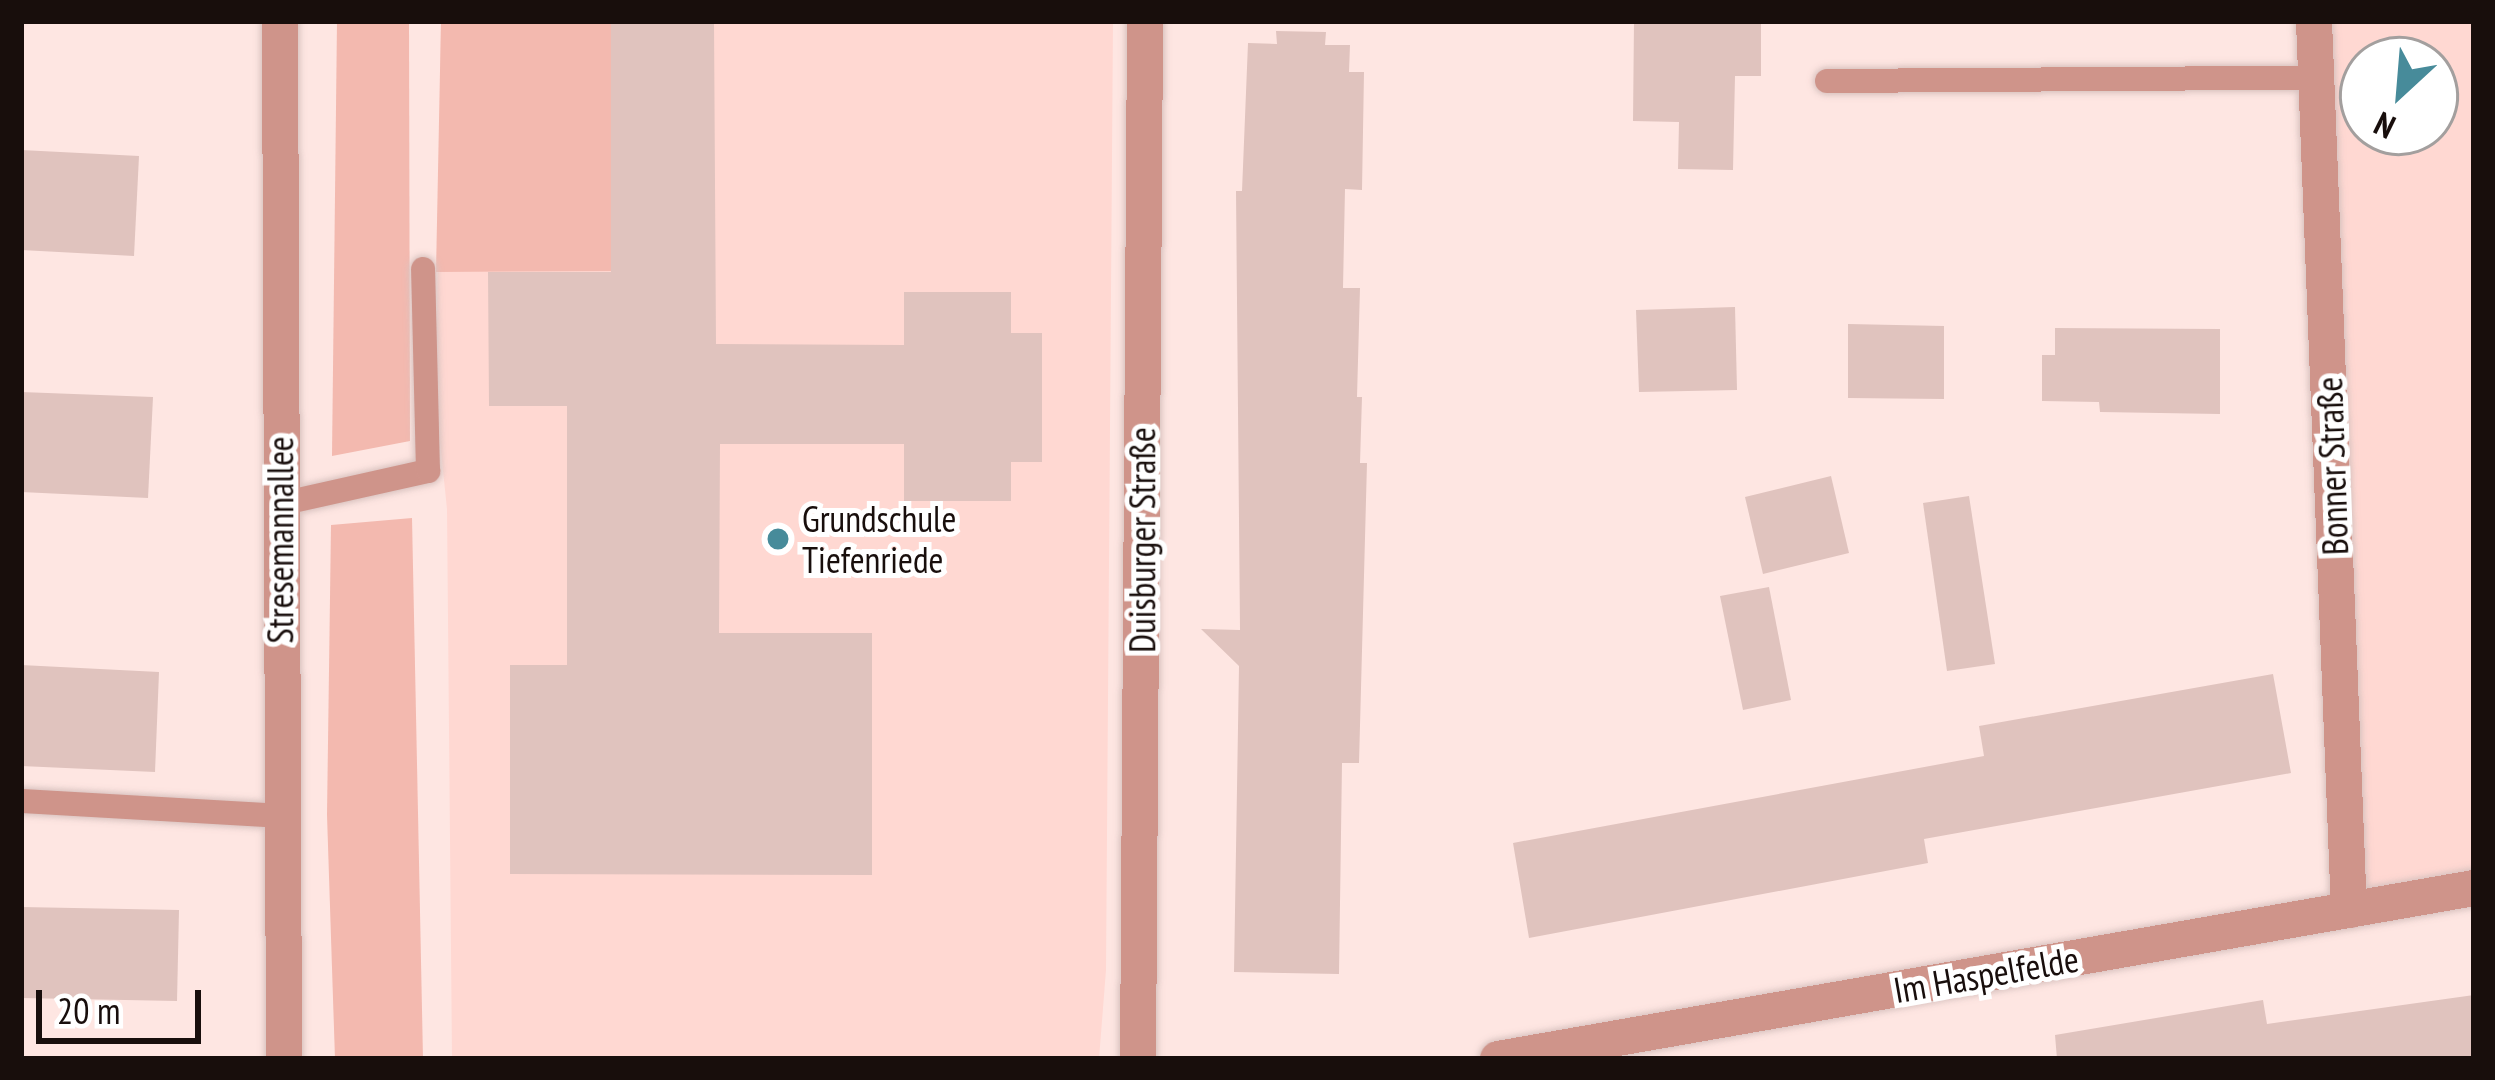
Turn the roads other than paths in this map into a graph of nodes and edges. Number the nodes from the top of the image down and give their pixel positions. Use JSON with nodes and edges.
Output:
{"nodes":[{"id":1,"x":280,"y":21,"type":"edge"},
{"id":2,"x":1145,"y":21,"type":"edge"},
{"id":3,"x":2314,"y":21,"type":"edge"},
{"id":4,"x":2316,"y":78,"type":"junction"},
{"id":5,"x":1827,"y":81,"type":"dead end"},
{"id":6,"x":423,"y":269,"type":"dead end"},
{"id":7,"x":280,"y":504,"type":"junction"},
{"id":8,"x":21,"y":801,"type":"edge"},
{"id":9,"x":280,"y":816,"type":"junction"},
{"id":10,"x":2474,"y":888,"type":"edge"},
{"id":11,"x":2349,"y":910,"type":"junction"},
{"id":12,"x":284,"y":1059,"type":"edge"},
{"id":13,"x":1138,"y":1059,"type":"edge"},
{"id":14,"x":1498,"y":1059,"type":"edge"}],
"edges":[{"from":1,"to":7,"type":"street","name":"Stresemannallee"},
{"from":2,"to":13,"type":"street","name":"Duisburger Straße"},
{"from":3,"to":4,"type":"street","name":"Bonner Straße"},
{"from":4,"to":5,"type":"lane"},
{"from":4,"to":11,"type":"street","name":"Bonner Straße"},
{"from":6,"to":7,"type":"lane"},
{"from":7,"to":9,"type":"street","name":"Stresemannallee"},
{"from":8,"to":9,"type":"lane"},
{"from":9,"to":12,"type":"street","name":"Stresemannallee"},
{"from":10,"to":11,"type":"street","name":"Im Haspelfelde"},
{"from":11,"to":14,"type":"street","name":"Im Haspelfelde"}]}
